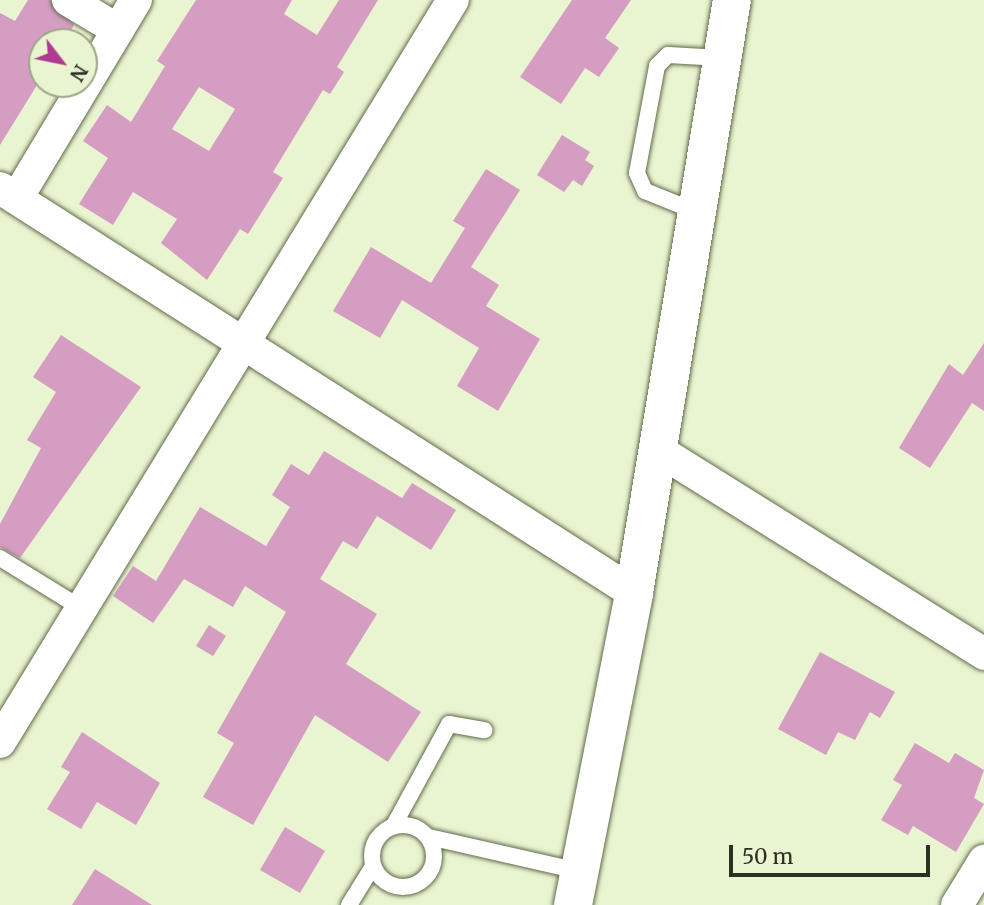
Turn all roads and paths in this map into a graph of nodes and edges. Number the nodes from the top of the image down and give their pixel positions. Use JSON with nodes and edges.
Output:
{"nodes":[{"id":1,"x":68,"y":0,"type":"edge"},
{"id":2,"x":136,"y":0,"type":"edge"},
{"id":3,"x":453,"y":0,"type":"edge"},
{"id":4,"x":732,"y":0,"type":"edge"},
{"id":5,"x":118,"y":30,"type":"junction"},
{"id":6,"x":722,"y":58,"type":"junction"},
{"id":7,"x":8,"y":193,"type":"edge"},
{"id":8,"x":697,"y":212,"type":"junction"},
{"id":9,"x":244,"y":341,"type":"junction"},
{"id":10,"x":658,"y":450,"type":"junction"},
{"id":11,"x":0,"y":558,"type":"edge"},
{"id":12,"x":634,"y":593,"type":"junction"},
{"id":13,"x":81,"y":608,"type":"junction"},
{"id":14,"x":984,"y":654,"type":"edge"},
{"id":15,"x":484,"y":730,"type":"dead end"},
{"id":16,"x":0,"y":741,"type":"edge"},
{"id":17,"x":394,"y":825,"type":"junction"},
{"id":18,"x":429,"y":836,"type":"junction"},
{"id":19,"x":984,"y":860,"type":"edge"},
{"id":20,"x":373,"y":866,"type":"junction"},
{"id":21,"x":576,"y":888,"type":"edge"},
{"id":22,"x":349,"y":905,"type":"edge"},
{"id":23,"x":957,"y":905,"type":"edge"}],
"edges":[{"from":1,"to":5,"type":"street"},
{"from":2,"to":5,"type":"street"},
{"from":3,"to":9,"type":"street"},
{"from":4,"to":6,"type":"street"},
{"from":5,"to":7,"type":"street"},
{"from":6,"to":8,"type":"street"},
{"from":6,"to":8,"type":"lane"},
{"from":7,"to":9,"type":"street"},
{"from":8,"to":10,"type":"street"},
{"from":9,"to":12,"type":"street"},
{"from":9,"to":13,"type":"street"},
{"from":10,"to":12,"type":"street"},
{"from":10,"to":14,"type":"street"},
{"from":11,"to":13,"type":"lane"},
{"from":12,"to":21,"type":"street"},
{"from":13,"to":16,"type":"street"},
{"from":15,"to":17,"type":"lane"},
{"from":17,"to":18,"type":"lane"},
{"from":17,"to":20,"type":"lane"},
{"from":18,"to":20,"type":"lane"},
{"from":18,"to":21,"type":"lane"},
{"from":19,"to":23,"type":"street"},
{"from":20,"to":22,"type":"lane"}]}
